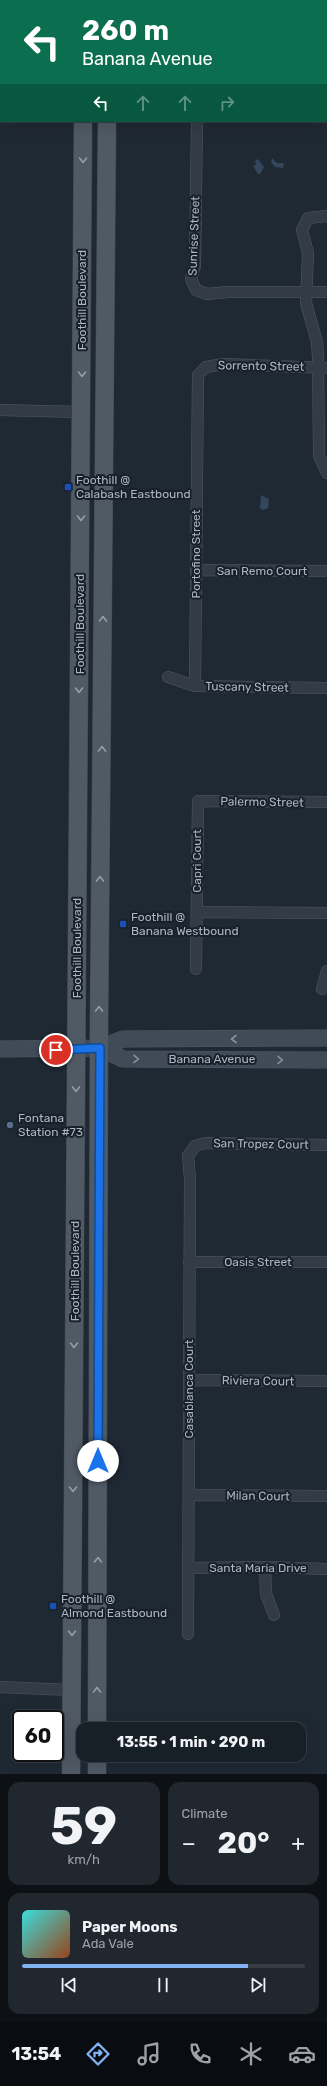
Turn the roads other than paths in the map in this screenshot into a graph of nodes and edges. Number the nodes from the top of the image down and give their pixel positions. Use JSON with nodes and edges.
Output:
{"nodes":[{"id":1,"x":83,"y":122,"type":"edge"},
{"id":2,"x":107,"y":122,"type":"edge"},
{"id":3,"x":197,"y":122,"type":"edge"},
{"id":4,"x":327,"y":216,"type":"edge"},
{"id":5,"x":307,"y":292,"type":"junction"},
{"id":6,"x":327,"y":292,"type":"edge"},
{"id":7,"x":323,"y":368,"type":"edge"},
{"id":8,"x":198,"y":374,"type":"joint"},
{"id":9,"x":0,"y":410,"type":"edge"},
{"id":10,"x":81,"y":412,"type":"junction"},
{"id":11,"x":327,"y":473,"type":"edge"},
{"id":12,"x":196,"y":570,"type":"junction"},
{"id":13,"x":327,"y":571,"type":"edge"},
{"id":14,"x":168,"y":677,"type":"dead end"},
{"id":15,"x":195,"y":686,"type":"junction"},
{"id":16,"x":327,"y":688,"type":"edge"},
{"id":17,"x":198,"y":801,"type":"joint"},
{"id":18,"x":327,"y":802,"type":"edge"},
{"id":19,"x":197,"y":912,"type":"junction"},
{"id":20,"x":327,"y":913,"type":"edge"},
{"id":21,"x":196,"y":969,"type":"dead end"},
{"id":22,"x":327,"y":970,"type":"edge"},
{"id":23,"x":322,"y":989,"type":"dead end"},
{"id":24,"x":327,"y":1038,"type":"edge"},
{"id":25,"x":100,"y":1048,"type":"junction"},
{"id":26,"x":0,"y":1049,"type":"edge"},
{"id":27,"x":76,"y":1050,"type":"junction"},
{"id":28,"x":327,"y":1060,"type":"edge"},
{"id":29,"x":327,"y":1145,"type":"edge"},
{"id":30,"x":195,"y":1146,"type":"joint"},
{"id":31,"x":190,"y":1262,"type":"junction"},
{"id":32,"x":327,"y":1262,"type":"edge"},
{"id":33,"x":190,"y":1380,"type":"junction"},
{"id":34,"x":327,"y":1381,"type":"edge"},
{"id":35,"x":189,"y":1495,"type":"junction"},
{"id":36,"x":327,"y":1496,"type":"edge"},
{"id":37,"x":265,"y":1567,"type":"junction"},
{"id":38,"x":188,"y":1568,"type":"junction"},
{"id":39,"x":327,"y":1569,"type":"edge"},
{"id":40,"x":274,"y":1615,"type":"dead end"},
{"id":41,"x":188,"y":1634,"type":"dead end"},
{"id":42,"x":0,"y":1687,"type":"edge"},
{"id":43,"x":71,"y":1690,"type":"junction"},
{"id":44,"x":97,"y":1722,"type":"edge"},
{"id":45,"x":97,"y":1762,"type":"edge"},
{"id":46,"x":71,"y":1774,"type":"edge"},
{"id":47,"x":97,"y":1774,"type":"edge"}],
"edges":[{"from":1,"to":10,"type":"main road","name":"Foothill Boulevard","one_way":true},
{"from":25,"to":2,"type":"main road","name":"Foothill Boulevard","one_way":true},
{"from":3,"to":5,"type":"street","name":"Sunrise Street"},
{"from":4,"to":5,"type":"street"},
{"from":5,"to":6,"type":"street","name":"Sunrise Street"},
{"from":5,"to":7,"type":"street"},
{"from":7,"to":8,"type":"street","name":"Sorrento Street"},
{"from":7,"to":11,"type":"street"},
{"from":8,"to":12,"type":"street","name":"Portofino Street"},
{"from":9,"to":10,"type":"street"},
{"from":10,"to":27,"type":"main road","name":"Foothill Boulevard","one_way":true},
{"from":12,"to":13,"type":"street","name":"San Remo Court"},
{"from":12,"to":15,"type":"street","name":"Portofino Street"},
{"from":14,"to":15,"type":"street","name":"Tuscany Street"},
{"from":15,"to":16,"type":"street","name":"Tuscany Street"},
{"from":17,"to":18,"type":"street","name":"Palermo Street"},
{"from":17,"to":19,"type":"street","name":"Capri Court"},
{"from":19,"to":20,"type":"street"},
{"from":19,"to":21,"type":"street","name":"Capri Court"},
{"from":22,"to":23,"type":"street"},
{"from":24,"to":25,"type":"street","name":"Banana Avenue","one_way":true},
{"from":25,"to":27,"type":"street","name":"Banana Avenue"},
{"from":25,"to":28,"type":"street","name":"Banana Avenue","one_way":true},
{"from":44,"to":25,"type":"main road","name":"Foothill Boulevard","one_way":true},
{"from":26,"to":27,"type":"street","name":"Banana Avenue"},
{"from":27,"to":43,"type":"main road","name":"Foothill Boulevard","one_way":true},
{"from":29,"to":30,"type":"street","name":"San Tropez Court"},
{"from":30,"to":31,"type":"street","name":"Casablanca Court"},
{"from":31,"to":32,"type":"street","name":"Oasis Street"},
{"from":31,"to":33,"type":"street","name":"Casablanca Court"},
{"from":33,"to":34,"type":"street","name":"Riviera Court"},
{"from":33,"to":35,"type":"street","name":"Casablanca Court"},
{"from":35,"to":36,"type":"street","name":"Milan Court"},
{"from":35,"to":38,"type":"street","name":"Casablanca Court"},
{"from":37,"to":38,"type":"street","name":"Santa Maria Drive"},
{"from":37,"to":39,"type":"street","name":"Santa Maria Drive"},
{"from":37,"to":40,"type":"street"},
{"from":38,"to":41,"type":"street","name":"Casablanca Court"},
{"from":42,"to":43,"type":"street"},
{"from":43,"to":46,"type":"main road","name":"Foothill Boulevard"},
{"from":45,"to":47,"type":"main road"}]}
